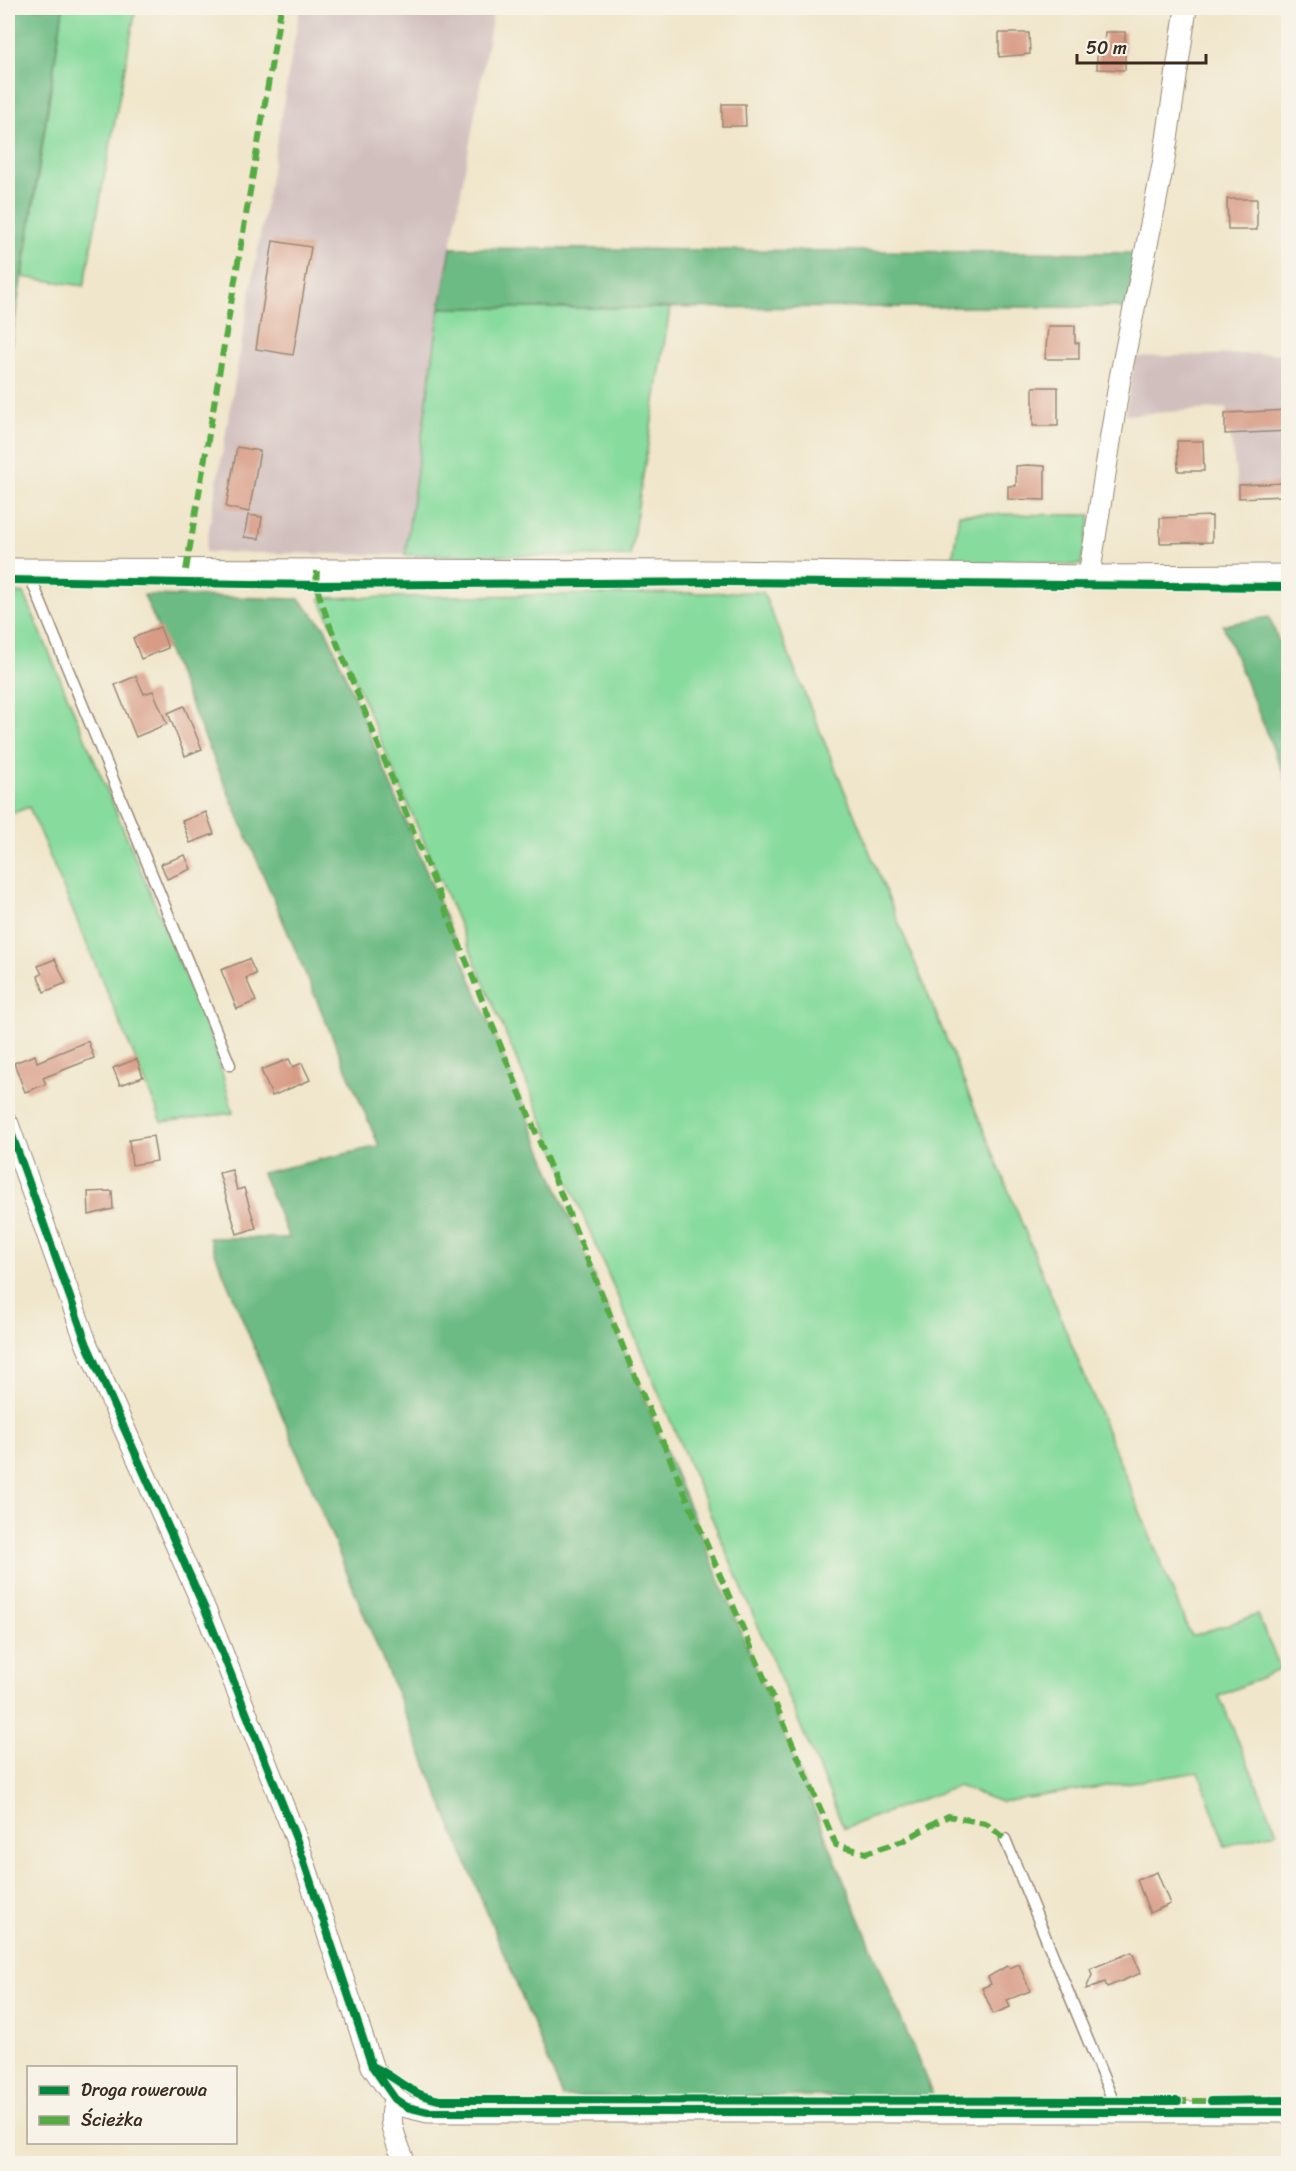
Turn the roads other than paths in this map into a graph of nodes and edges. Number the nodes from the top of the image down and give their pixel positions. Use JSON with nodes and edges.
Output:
{"nodes":[{"id":1,"x":1186,"y":8,"type":"edge"},
{"id":2,"x":8,"y":569,"type":"edge"},
{"id":3,"x":31,"y":569,"type":"junction"},
{"id":4,"x":1288,"y":575,"type":"edge"},
{"id":5,"x":1089,"y":576,"type":"junction"},
{"id":6,"x":230,"y":1065,"type":"dead end"},
{"id":7,"x":8,"y":1124,"type":"edge"},
{"id":8,"x":1005,"y":1839,"type":"dead end"},
{"id":9,"x":395,"y":2098,"type":"junction"},
{"id":10,"x":1109,"y":2111,"type":"junction"},
{"id":11,"x":1288,"y":2112,"type":"edge"},
{"id":12,"x":405,"y":2163,"type":"edge"}],
"edges":[{"from":1,"to":5,"type":"street"},
{"from":2,"to":3,"type":"street"},
{"from":3,"to":5,"type":"street"},
{"from":3,"to":6,"type":"lane"},
{"from":4,"to":5,"type":"street"},
{"from":7,"to":9,"type":"street"},
{"from":8,"to":10,"type":"lane"},
{"from":9,"to":10,"type":"street"},
{"from":9,"to":12,"type":"street"},
{"from":10,"to":11,"type":"street"}]}
